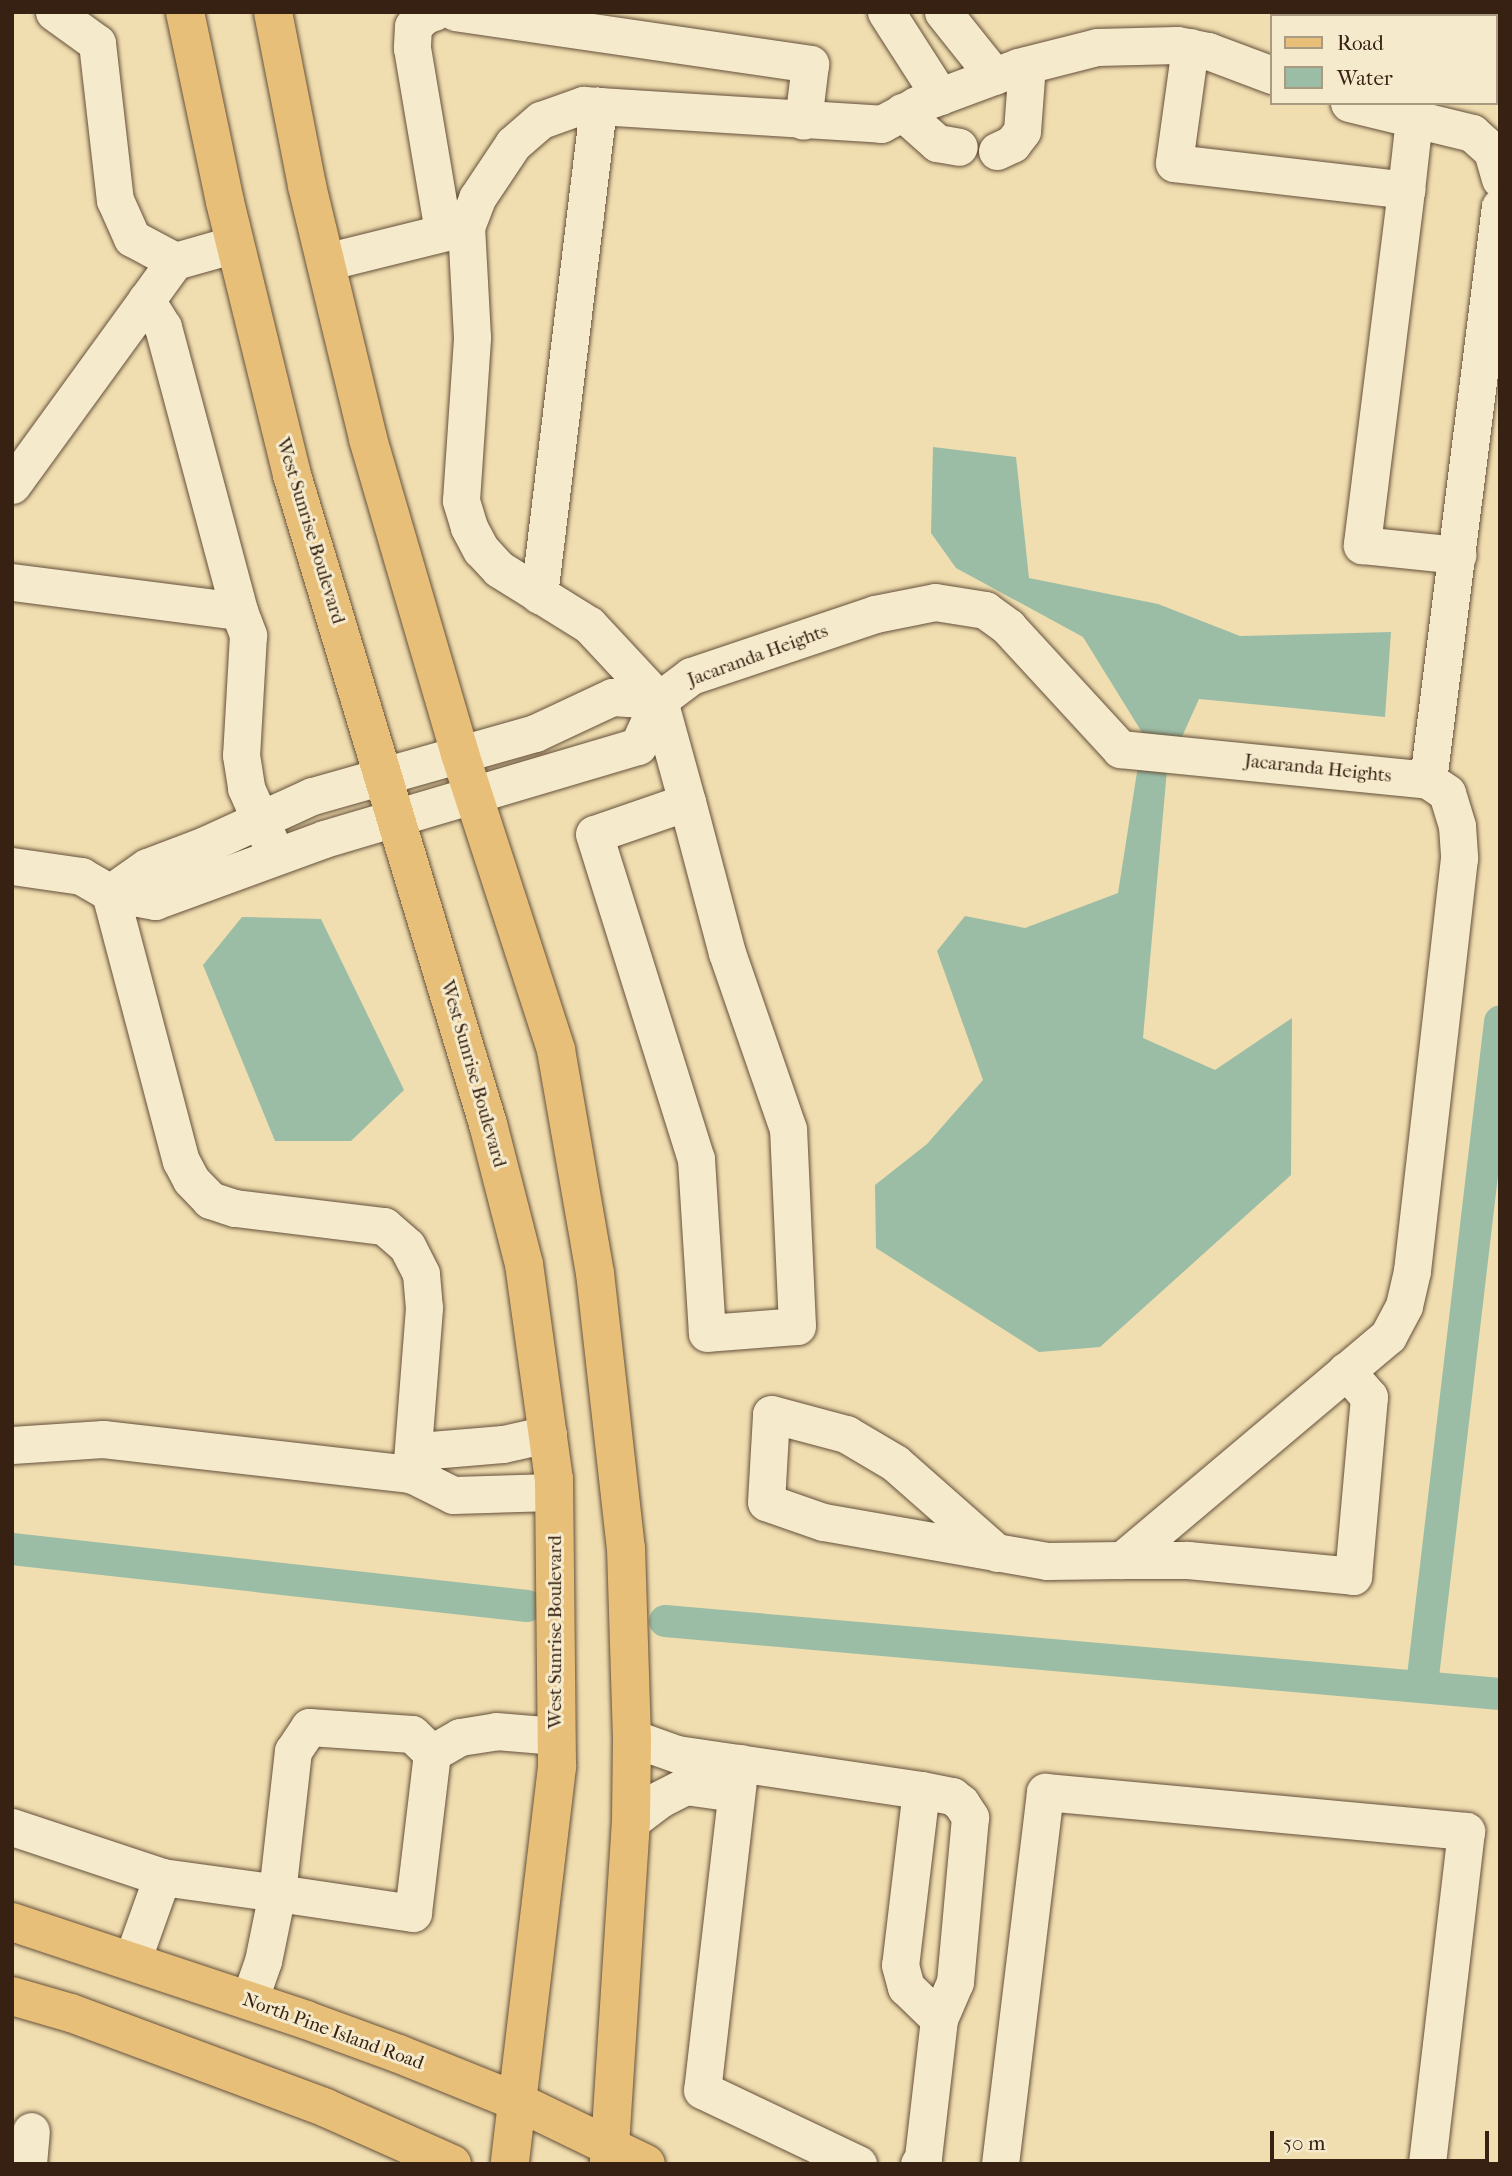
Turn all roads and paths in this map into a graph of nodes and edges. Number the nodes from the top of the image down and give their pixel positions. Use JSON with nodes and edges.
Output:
{"nodes":[{"id":1,"x":54,"y":12,"type":"edge"},
{"id":2,"x":185,"y":12,"type":"edge"},
{"id":3,"x":273,"y":12,"type":"edge"},
{"id":4,"x":434,"y":12,"type":"edge"},
{"id":5,"x":455,"y":12,"type":"edge"},
{"id":6,"x":886,"y":12,"type":"edge"},
{"id":7,"x":943,"y":12,"type":"edge"},
{"id":8,"x":96,"y":28,"type":"edge"},
{"id":9,"x":1190,"y":47,"type":"junction"},
{"id":10,"x":1011,"y":70,"type":"junction"},
{"id":11,"x":1270,"y":74,"type":"edge"},
{"id":12,"x":940,"y":96,"type":"junction"},
{"id":13,"x":1357,"y":105,"type":"edge"},
{"id":14,"x":598,"y":106,"type":"junction"},
{"id":15,"x":902,"y":112,"type":"junction"},
{"id":16,"x":1414,"y":119,"type":"junction"},
{"id":17,"x":803,"y":121,"type":"junction"},
{"id":18,"x":959,"y":147,"type":"dead end"},
{"id":19,"x":997,"y":151,"type":"dead end"},
{"id":20,"x":1500,"y":179,"type":"edge"},
{"id":21,"x":1406,"y":190,"type":"junction"},
{"id":22,"x":1500,"y":206,"type":"edge"},
{"id":23,"x":455,"y":230,"type":"junction"},
{"id":24,"x":235,"y":244,"type":"junction"},
{"id":25,"x":175,"y":261,"type":"junction"},
{"id":26,"x":325,"y":262,"type":"junction"},
{"id":27,"x":146,"y":300,"type":"junction"},
{"id":28,"x":12,"y":485,"type":"edge"},
{"id":29,"x":1457,"y":555,"type":"junction"},
{"id":30,"x":12,"y":582,"type":"edge"},
{"id":31,"x":539,"y":595,"type":"junction"},
{"id":32,"x":239,"y":611,"type":"junction"},
{"id":33,"x":659,"y":700,"type":"junction"},
{"id":34,"x":460,"y":754,"type":"junction"},
{"id":35,"x":385,"y":775,"type":"junction"},
{"id":36,"x":1428,"y":780,"type":"junction"},
{"id":37,"x":474,"y":796,"type":"junction"},
{"id":38,"x":687,"y":802,"type":"junction"},
{"id":39,"x":260,"y":819,"type":"junction"},
{"id":40,"x":398,"y":819,"type":"junction"},
{"id":41,"x":276,"y":856,"type":"junction"},
{"id":42,"x":12,"y":866,"type":"edge"},
{"id":43,"x":110,"y":893,"type":"junction"},
{"id":44,"x":1346,"y":1371,"type":"junction"},
{"id":45,"x":548,"y":1434,"type":"junction"},
{"id":46,"x":12,"y":1445,"type":"edge"},
{"id":47,"x":411,"y":1474,"type":"junction"},
{"id":48,"x":554,"y":1504,"type":"junction"},
{"id":49,"x":997,"y":1553,"type":"junction"},
{"id":50,"x":1122,"y":1560,"type":"junction"},
{"id":51,"x":556,"y":1721,"type":"junction"},
{"id":52,"x":632,"y":1738,"type":"junction"},
{"id":53,"x":432,"y":1753,"type":"junction"},
{"id":54,"x":738,"y":1778,"type":"junction"},
{"id":55,"x":921,"y":1790,"type":"junction"},
{"id":56,"x":631,"y":1821,"type":"junction"},
{"id":57,"x":12,"y":1828,"type":"edge"},
{"id":58,"x":162,"y":1877,"type":"junction"},
{"id":59,"x":277,"y":1893,"type":"junction"},
{"id":60,"x":12,"y":1922,"type":"edge"},
{"id":61,"x":132,"y":1961,"type":"junction"},
{"id":62,"x":12,"y":1996,"type":"edge"},
{"id":63,"x":249,"y":2001,"type":"junction"},
{"id":64,"x":939,"y":2019,"type":"junction"},
{"id":65,"x":518,"y":2102,"type":"junction"},
{"id":66,"x":610,"y":2154,"type":"edge"},
{"id":67,"x":452,"y":2164,"type":"edge"},
{"id":68,"x":510,"y":2164,"type":"edge"},
{"id":69,"x":646,"y":2164,"type":"edge"},
{"id":70,"x":858,"y":2164,"type":"edge"},
{"id":71,"x":919,"y":2164,"type":"edge"},
{"id":72,"x":1000,"y":2164,"type":"edge"},
{"id":73,"x":1427,"y":2164,"type":"edge"}],
"edges":[{"from":1,"to":8,"type":"street"},
{"from":2,"to":24,"type":"main road","name":"West Sunrise Boulevard"},
{"from":3,"to":26,"type":"main road"},
{"from":4,"to":23,"type":"street"},
{"from":5,"to":17,"type":"street"},
{"from":6,"to":12,"type":"street"},
{"from":7,"to":10,"type":"street"},
{"from":8,"to":25,"type":"street"},
{"from":9,"to":10,"type":"street"},
{"from":9,"to":11,"type":"street"},
{"from":9,"to":21,"type":"street"},
{"from":10,"to":12,"type":"street"},
{"from":10,"to":19,"type":"street"},
{"from":12,"to":15,"type":"street"},
{"from":13,"to":16,"type":"street"},
{"from":14,"to":17,"type":"street"},
{"from":14,"to":23,"type":"street"},
{"from":14,"to":31,"type":"street"},
{"from":15,"to":17,"type":"street"},
{"from":15,"to":18,"type":"street"},
{"from":16,"to":20,"type":"street"},
{"from":16,"to":21,"type":"street"},
{"from":21,"to":29,"type":"street"},
{"from":22,"to":29,"type":"street"},
{"from":23,"to":26,"type":"street"},
{"from":23,"to":31,"type":"street"},
{"from":24,"to":25,"type":"street"},
{"from":24,"to":35,"type":"main road","name":"West Sunrise Boulevard"},
{"from":25,"to":27,"type":"street"},
{"from":26,"to":34,"type":"main road"},
{"from":27,"to":28,"type":"street"},
{"from":27,"to":32,"type":"street"},
{"from":29,"to":36,"type":"street"},
{"from":30,"to":32,"type":"street"},
{"from":31,"to":33,"type":"street"},
{"from":32,"to":39,"type":"street"},
{"from":33,"to":34,"type":"street"},
{"from":33,"to":36,"type":"street","name":"Jacaranda Heights"},
{"from":33,"to":37,"type":"street","name":"Jacaranda Heights"},
{"from":33,"to":38,"type":"street"},
{"from":34,"to":35,"type":"street"},
{"from":34,"to":37,"type":"main road"},
{"from":35,"to":39,"type":"street"},
{"from":35,"to":40,"type":"main road","name":"West Sunrise Boulevard"},
{"from":36,"to":44,"type":"street"},
{"from":37,"to":40,"type":"street","name":"Jacaranda Heights"},
{"from":37,"to":52,"type":"main road"},
{"from":38,"to":38,"type":"street"},
{"from":39,"to":41,"type":"street"},
{"from":39,"to":43,"type":"street"},
{"from":40,"to":41,"type":"street","name":"Jacaranda Heights"},
{"from":40,"to":45,"type":"main road","name":"West Sunrise Boulevard"},
{"from":41,"to":43,"type":"street","name":"Jacaranda Heights"},
{"from":42,"to":43,"type":"street","name":"Jacaranda Heights"},
{"from":43,"to":47,"type":"street"},
{"from":44,"to":50,"type":"street"},
{"from":44,"to":50,"type":"street"},
{"from":45,"to":47,"type":"street"},
{"from":45,"to":48,"type":"main road","name":"West Sunrise Boulevard"},
{"from":46,"to":47,"type":"street"},
{"from":47,"to":48,"type":"street"},
{"from":48,"to":51,"type":"main road","name":"West Sunrise Boulevard"},
{"from":49,"to":49,"type":"street"},
{"from":49,"to":50,"type":"street"},
{"from":51,"to":53,"type":"street"},
{"from":51,"to":65,"type":"main road","name":"West Sunrise Boulevard"},
{"from":52,"to":54,"type":"street"},
{"from":52,"to":56,"type":"main road"},
{"from":53,"to":59,"type":"street"},
{"from":53,"to":59,"type":"street"},
{"from":54,"to":55,"type":"street"},
{"from":54,"to":56,"type":"street"},
{"from":54,"to":70,"type":"street"},
{"from":55,"to":64,"type":"street"},
{"from":55,"to":64,"type":"street"},
{"from":56,"to":66,"type":"main road"},
{"from":57,"to":58,"type":"street"},
{"from":58,"to":59,"type":"street"},
{"from":58,"to":61,"type":"street"},
{"from":59,"to":63,"type":"street"},
{"from":60,"to":61,"type":"main road","name":"North Pine Island Road"},
{"from":61,"to":63,"type":"main road","name":"North Pine Island Road"},
{"from":62,"to":67,"type":"main road"},
{"from":63,"to":65,"type":"main road","name":"North Pine Island Road"},
{"from":64,"to":71,"type":"street"},
{"from":65,"to":66,"type":"main road","name":"North Pine Island Road"},
{"from":65,"to":68,"type":"main road","name":"West Sunrise Boulevard"},
{"from":66,"to":69,"type":"main road","name":"North Pine Island Road"},
{"from":72,"to":73,"type":"street"}]}
